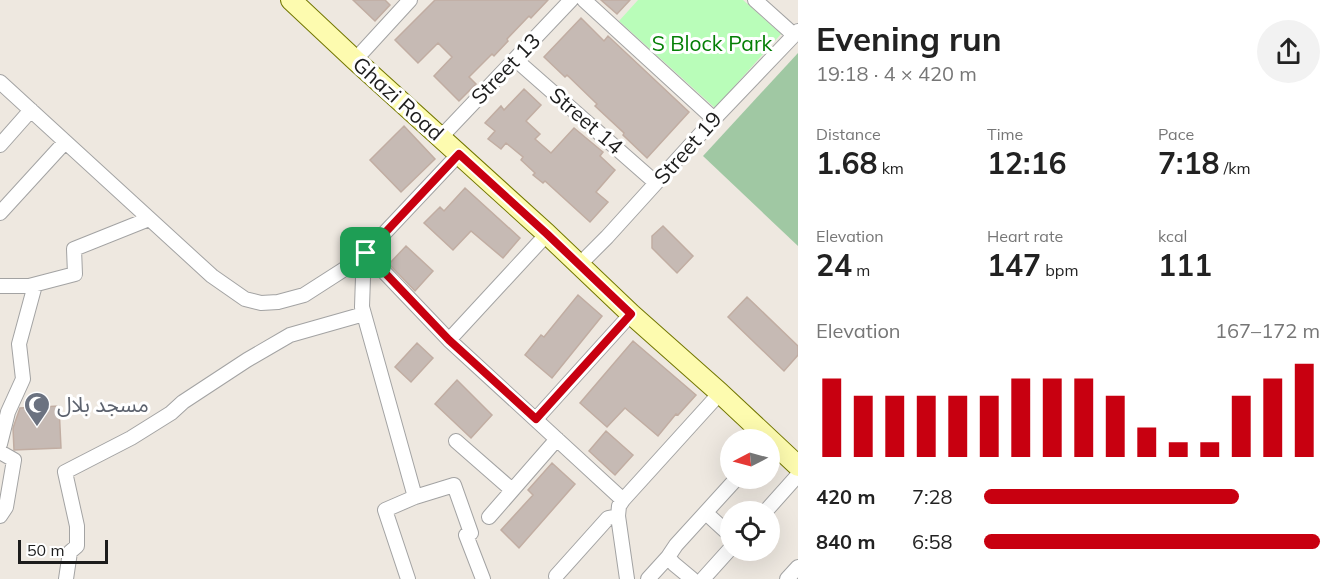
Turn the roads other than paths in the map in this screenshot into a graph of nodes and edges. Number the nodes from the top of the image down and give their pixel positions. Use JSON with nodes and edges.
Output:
{"nodes":[{"id":1,"x":291,"y":0,"type":"edge"},
{"id":2,"x":410,"y":0,"type":"edge"},
{"id":3,"x":571,"y":0,"type":"edge"},
{"id":4,"x":584,"y":0,"type":"edge"},
{"id":5,"x":754,"y":0,"type":"edge"},
{"id":6,"x":796,"y":33,"type":"edge"},
{"id":7,"x":355,"y":60,"type":"junction"},
{"id":8,"x":516,"y":60,"type":"junction"},
{"id":9,"x":0,"y":82,"type":"edge"},
{"id":10,"x":31,"y":110,"type":"junction"},
{"id":11,"x":714,"y":119,"type":"junction"},
{"id":12,"x":441,"y":137,"type":"junction"},
{"id":13,"x":65,"y":141,"type":"junction"},
{"id":14,"x":0,"y":145,"type":"edge"},
{"id":15,"x":459,"y":154,"type":"junction"},
{"id":16,"x":656,"y":183,"type":"junction"},
{"id":17,"x":0,"y":213,"type":"edge"},
{"id":18,"x":149,"y":219,"type":"junction"},
{"id":19,"x":547,"y":234,"type":"junction"},
{"id":20,"x":363,"y":256,"type":"junction"},
{"id":21,"x":579,"y":265,"type":"junction"},
{"id":22,"x":35,"y":285,"type":"junction"},
{"id":23,"x":0,"y":286,"type":"edge"},
{"id":24,"x":364,"y":314,"type":"junction"},
{"id":25,"x":631,"y":314,"type":"junction"},
{"id":26,"x":449,"y":340,"type":"junction"},
{"id":27,"x":720,"y":393,"type":"junction"},
{"id":28,"x":536,"y":419,"type":"junction"},
{"id":29,"x":758,"y":429,"type":"edge"},
{"id":30,"x":557,"y":439,"type":"junction"},
{"id":31,"x":456,"y":441,"type":"dead end"},
{"id":32,"x":0,"y":444,"type":"edge"},
{"id":33,"x":780,"y":450,"type":"edge"},
{"id":34,"x":0,"y":452,"type":"edge"},
{"id":35,"x":798,"y":466,"type":"edge"},
{"id":36,"x":798,"y":475,"type":"edge"},
{"id":37,"x":727,"y":489,"type":"edge"},
{"id":38,"x":512,"y":490,"type":"junction"},
{"id":39,"x":415,"y":497,"type":"junction"},
{"id":40,"x":622,"y":500,"type":"junction"},
{"id":41,"x":775,"y":501,"type":"edge"},
{"id":42,"x":706,"y":513,"type":"junction"},
{"id":43,"x":0,"y":516,"type":"edge"},
{"id":44,"x":618,"y":516,"type":"junction"},
{"id":45,"x":489,"y":517,"type":"dead end"},
{"id":46,"x":720,"y":526,"type":"edge"},
{"id":47,"x":668,"y":557,"type":"junction"},
{"id":48,"x":720,"y":561,"type":"edge"},
{"id":49,"x":798,"y":567,"type":"edge"},
{"id":50,"x":556,"y":576,"type":"dead end"},
{"id":51,"x":66,"y":579,"type":"edge"},
{"id":52,"x":408,"y":579,"type":"edge"},
{"id":53,"x":483,"y":579,"type":"edge"},
{"id":54,"x":627,"y":579,"type":"edge"},
{"id":55,"x":648,"y":579,"type":"edge"},
{"id":56,"x":692,"y":579,"type":"edge"},
{"id":57,"x":704,"y":579,"type":"edge"},
{"id":58,"x":787,"y":579,"type":"edge"}],
"edges":[{"from":1,"to":7,"type":"main road","name":"Ghazi Road"},
{"from":2,"to":7,"type":"street"},
{"from":3,"to":8,"type":"street","name":"Street 13"},
{"from":4,"to":11,"type":"street"},
{"from":5,"to":6,"type":"street"},
{"from":6,"to":11,"type":"street","name":"Street 19"},
{"from":7,"to":12,"type":"main road","name":"Ghazi Road"},
{"from":8,"to":12,"type":"street","name":"Street 13"},
{"from":8,"to":16,"type":"street","name":"Street 14"},
{"from":9,"to":10,"type":"street"},
{"from":10,"to":13,"type":"street"},
{"from":10,"to":14,"type":"street"},
{"from":11,"to":16,"type":"street","name":"Street 19"},
{"from":12,"to":15,"type":"main road","name":"Ghazi Road"},
{"from":13,"to":17,"type":"street"},
{"from":13,"to":18,"type":"street"},
{"from":15,"to":19,"type":"main road","name":"Ghazi Road"},
{"from":15,"to":20,"type":"street"},
{"from":16,"to":21,"type":"street","name":"Street 19"},
{"from":18,"to":20,"type":"street"},
{"from":18,"to":22,"type":"street"},
{"from":19,"to":21,"type":"main road","name":"Ghazi Road"},
{"from":19,"to":26,"type":"street"},
{"from":20,"to":24,"type":"street"},
{"from":20,"to":26,"type":"street"},
{"from":21,"to":25,"type":"main road","name":"Ghazi Road"},
{"from":22,"to":23,"type":"street"},
{"from":22,"to":32,"type":"street"},
{"from":24,"to":39,"type":"street"},
{"from":24,"to":51,"type":"street"},
{"from":25,"to":27,"type":"main road","name":"Ghazi Road"},
{"from":25,"to":28,"type":"street"},
{"from":26,"to":28,"type":"street"},
{"from":27,"to":29,"type":"main road","name":"Ghazi Road"},
{"from":27,"to":40,"type":"street"},
{"from":28,"to":30,"type":"street"},
{"from":30,"to":38,"type":"street"},
{"from":30,"to":40,"type":"street"},
{"from":31,"to":38,"type":"street"},
{"from":33,"to":35,"type":"main road","name":"Ghazi Road"},
{"from":34,"to":43,"type":"street"},
{"from":36,"to":41,"type":"street"},
{"from":37,"to":42,"type":"street"},
{"from":38,"to":45,"type":"street"},
{"from":39,"to":52,"type":"street"},
{"from":39,"to":53,"type":"street"},
{"from":40,"to":44,"type":"street"},
{"from":42,"to":46,"type":"street"},
{"from":42,"to":47,"type":"street"},
{"from":44,"to":50,"type":"street"},
{"from":44,"to":54,"type":"street"},
{"from":47,"to":55,"type":"street"},
{"from":47,"to":56,"type":"street"},
{"from":48,"to":57,"type":"street"},
{"from":49,"to":58,"type":"street"}]}
